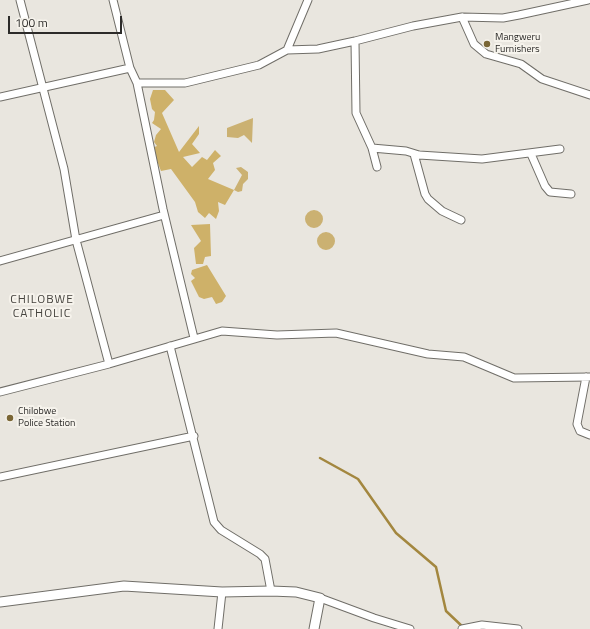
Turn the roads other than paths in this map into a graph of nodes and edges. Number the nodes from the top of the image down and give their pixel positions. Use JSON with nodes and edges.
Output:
{"nodes":[{"id":1,"x":20,"y":0,"type":"edge"},
{"id":2,"x":113,"y":0,"type":"edge"},
{"id":3,"x":308,"y":0,"type":"edge"},
{"id":4,"x":588,"y":0,"type":"edge"},
{"id":5,"x":462,"y":17,"type":"junction"},
{"id":6,"x":355,"y":41,"type":"junction"},
{"id":7,"x":287,"y":50,"type":"junction"},
{"id":8,"x":130,"y":68,"type":"junction"},
{"id":9,"x":137,"y":83,"type":"junction"},
{"id":10,"x":43,"y":87,"type":"junction"},
{"id":11,"x":590,"y":95,"type":"edge"},
{"id":12,"x":0,"y":97,"type":"edge"},
{"id":13,"x":372,"y":148,"type":"junction"},
{"id":14,"x":560,"y":149,"type":"dead end"},
{"id":15,"x":414,"y":154,"type":"junction"},
{"id":16,"x":531,"y":154,"type":"junction"},
{"id":17,"x":377,"y":167,"type":"dead end"},
{"id":18,"x":570,"y":194,"type":"dead end"},
{"id":19,"x":164,"y":215,"type":"junction"},
{"id":20,"x":462,"y":220,"type":"dead end"},
{"id":21,"x":76,"y":240,"type":"junction"},
{"id":22,"x":0,"y":261,"type":"edge"},
{"id":23,"x":194,"y":338,"type":"junction"},
{"id":24,"x":170,"y":346,"type":"junction"},
{"id":25,"x":109,"y":364,"type":"junction"},
{"id":26,"x":588,"y":377,"type":"edge"},
{"id":27,"x":0,"y":392,"type":"edge"},
{"id":28,"x":590,"y":435,"type":"edge"},
{"id":29,"x":194,"y":436,"type":"junction"},
{"id":30,"x":0,"y":477,"type":"edge"},
{"id":31,"x":271,"y":591,"type":"junction"},
{"id":32,"x":222,"y":592,"type":"junction"},
{"id":33,"x":320,"y":598,"type":"junction"},
{"id":34,"x":0,"y":602,"type":"edge"},
{"id":35,"x":464,"y":628,"type":"edge"},
{"id":36,"x":218,"y":629,"type":"edge"},
{"id":37,"x":314,"y":629,"type":"edge"},
{"id":38,"x":410,"y":629,"type":"edge"},
{"id":39,"x":518,"y":629,"type":"edge"}],
"edges":[{"from":1,"to":10,"type":"street"},
{"from":2,"to":8,"type":"street"},
{"from":3,"to":7,"type":"street"},
{"from":4,"to":5,"type":"street"},
{"from":5,"to":6,"type":"street"},
{"from":5,"to":11,"type":"street"},
{"from":6,"to":7,"type":"street"},
{"from":6,"to":13,"type":"street"},
{"from":7,"to":9,"type":"street"},
{"from":8,"to":9,"type":"street"},
{"from":8,"to":10,"type":"street"},
{"from":9,"to":19,"type":"street"},
{"from":10,"to":12,"type":"street"},
{"from":10,"to":21,"type":"street"},
{"from":13,"to":15,"type":"street"},
{"from":13,"to":17,"type":"street"},
{"from":14,"to":16,"type":"street"},
{"from":15,"to":16,"type":"street"},
{"from":15,"to":20,"type":"street"},
{"from":16,"to":18,"type":"street"},
{"from":19,"to":21,"type":"street"},
{"from":19,"to":23,"type":"street"},
{"from":21,"to":22,"type":"street"},
{"from":21,"to":25,"type":"street"},
{"from":23,"to":24,"type":"street"},
{"from":23,"to":26,"type":"street"},
{"from":24,"to":25,"type":"street"},
{"from":24,"to":29,"type":"street"},
{"from":25,"to":27,"type":"street"},
{"from":26,"to":28,"type":"street"},
{"from":29,"to":30,"type":"street"},
{"from":29,"to":31,"type":"street"},
{"from":31,"to":32,"type":"street"},
{"from":31,"to":33,"type":"street"},
{"from":32,"to":34,"type":"street"},
{"from":32,"to":36,"type":"street"},
{"from":33,"to":37,"type":"street"},
{"from":33,"to":38,"type":"street"},
{"from":35,"to":39,"type":"street"}]}
